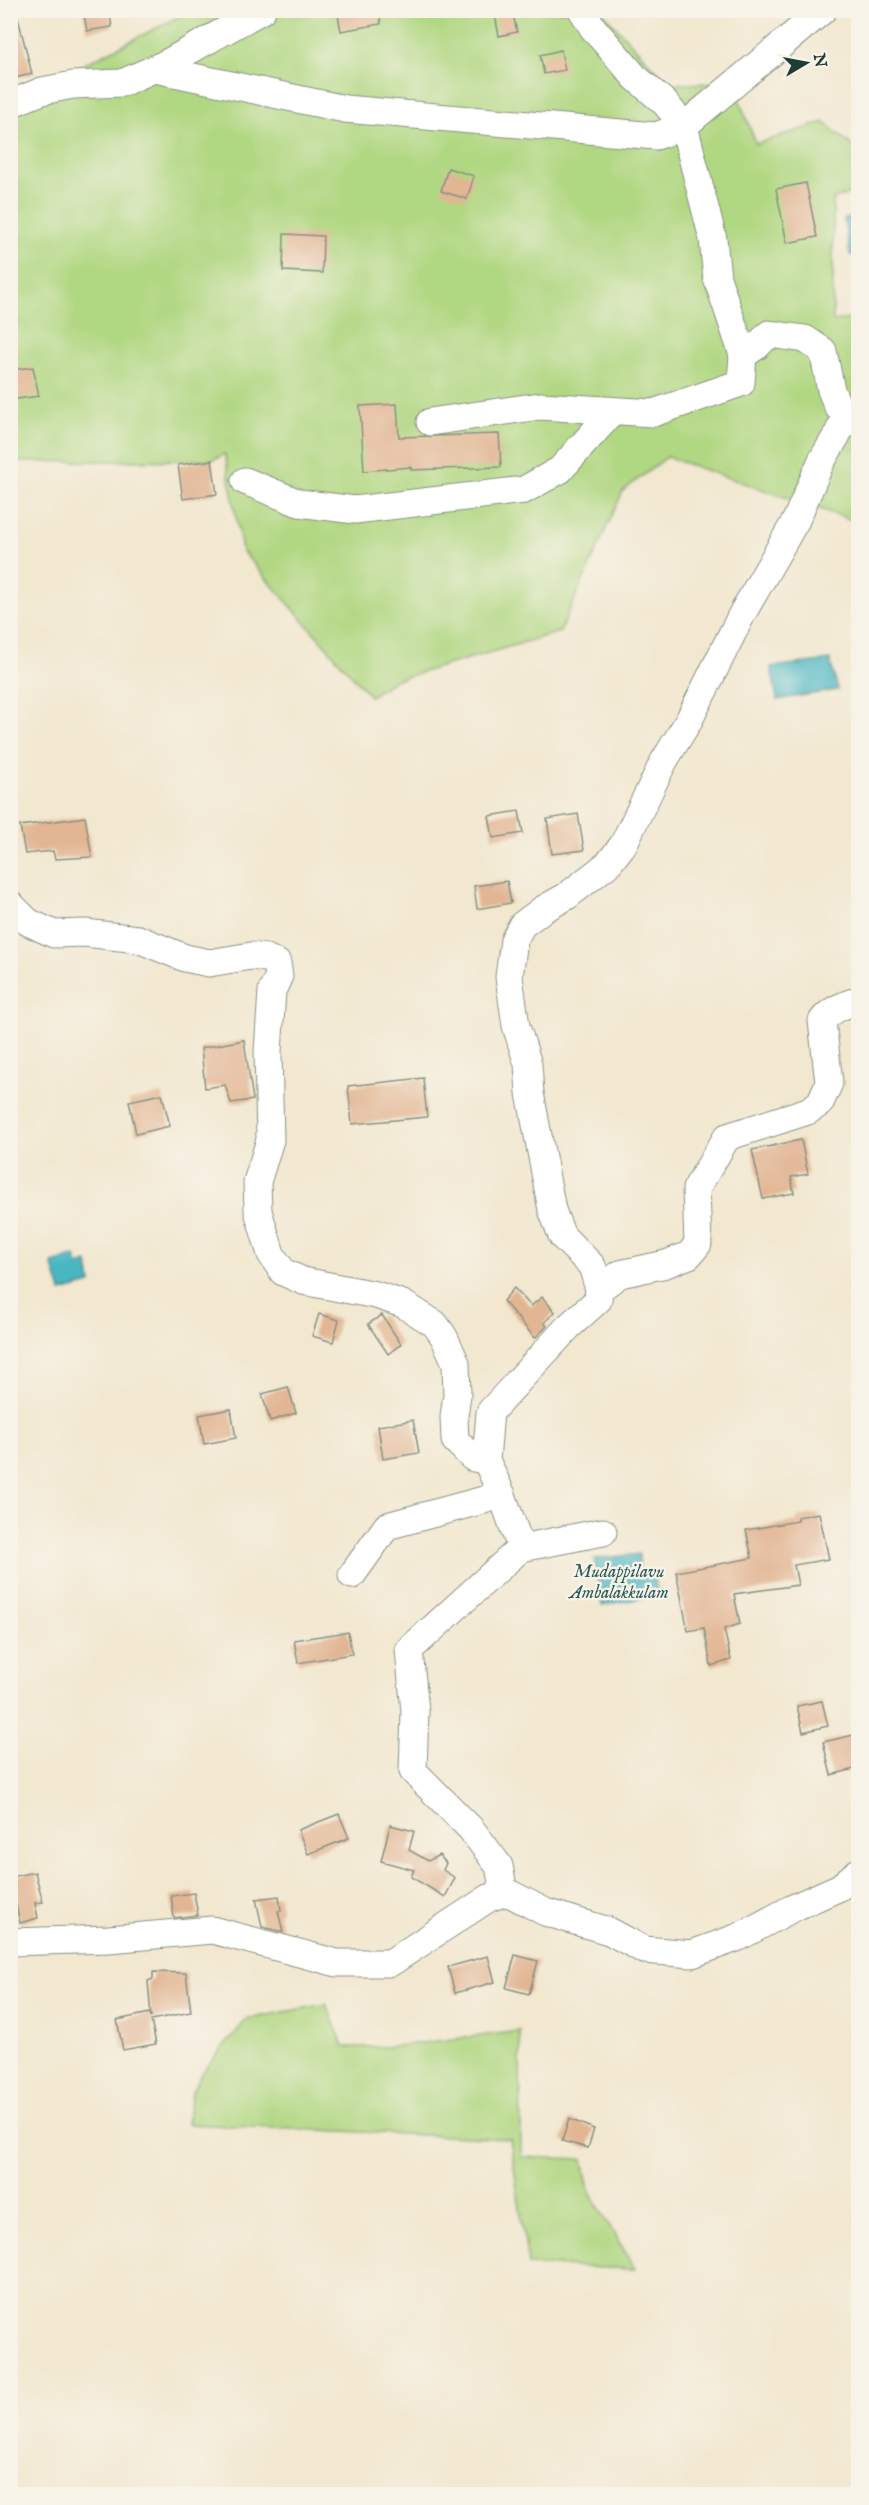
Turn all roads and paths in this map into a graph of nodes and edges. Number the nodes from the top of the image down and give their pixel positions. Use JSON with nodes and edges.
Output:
{"nodes":[{"id":1,"x":262,"y":10,"type":"edge"},
{"id":2,"x":582,"y":10,"type":"edge"},
{"id":3,"x":823,"y":10,"type":"edge"},
{"id":4,"x":167,"y":63,"type":"junction"},
{"id":5,"x":10,"y":104,"type":"edge"},
{"id":6,"x":684,"y":126,"type":"junction"},
{"id":7,"x":743,"y":355,"type":"junction"},
{"id":8,"x":614,"y":411,"type":"junction"},
{"id":9,"x":853,"y":418,"type":"edge"},
{"id":10,"x":430,"y":422,"type":"dead end"},
{"id":11,"x":245,"y":482,"type":"dead end"},
{"id":12,"x":10,"y":904,"type":"edge"},
{"id":13,"x":858,"y":1000,"type":"edge"},
{"id":14,"x":599,"y":1289,"type":"junction"},
{"id":15,"x":486,"y":1460,"type":"junction"},
{"id":16,"x":502,"y":1495,"type":"junction"},
{"id":17,"x":603,"y":1532,"type":"dead end"},
{"id":18,"x":521,"y":1548,"type":"junction"},
{"id":19,"x":352,"y":1575,"type":"dead end"},
{"id":20,"x":856,"y":1877,"type":"edge"},
{"id":21,"x":504,"y":1893,"type":"junction"},
{"id":22,"x":10,"y":1942,"type":"edge"}],
"edges":[{"from":1,"to":4,"type":"street"},
{"from":2,"to":6,"type":"street"},
{"from":3,"to":6,"type":"street"},
{"from":4,"to":5,"type":"street"},
{"from":4,"to":6,"type":"street"},
{"from":6,"to":7,"type":"street"},
{"from":7,"to":8,"type":"street"},
{"from":7,"to":9,"type":"street"},
{"from":8,"to":10,"type":"street"},
{"from":8,"to":11,"type":"street"},
{"from":9,"to":14,"type":"street"},
{"from":12,"to":15,"type":"street"},
{"from":13,"to":14,"type":"street"},
{"from":14,"to":15,"type":"street"},
{"from":15,"to":16,"type":"street"},
{"from":16,"to":18,"type":"street"},
{"from":16,"to":19,"type":"street"},
{"from":17,"to":18,"type":"street"},
{"from":18,"to":21,"type":"street"},
{"from":20,"to":21,"type":"street"},
{"from":21,"to":22,"type":"street"}]}
